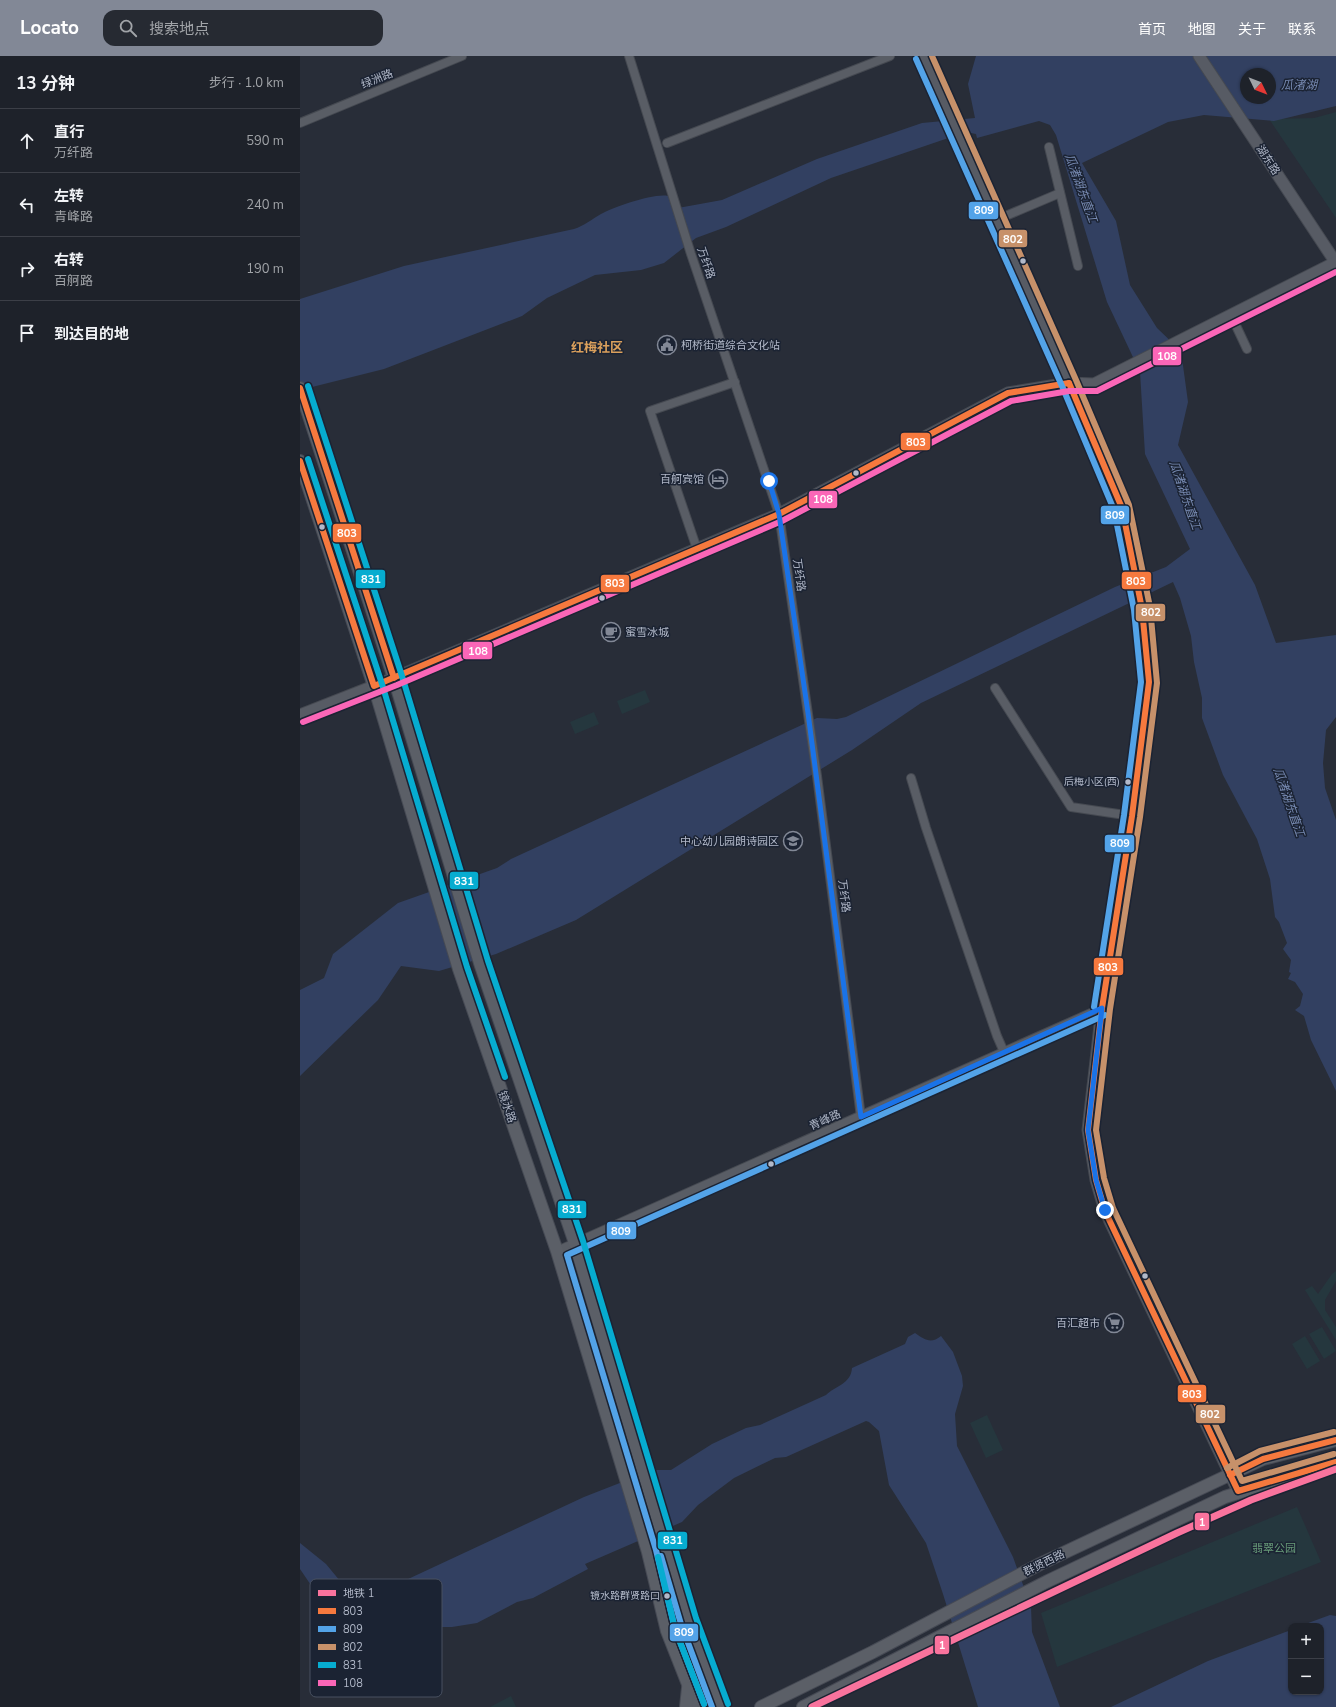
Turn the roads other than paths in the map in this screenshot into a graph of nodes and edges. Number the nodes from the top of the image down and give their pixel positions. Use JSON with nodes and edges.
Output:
{"nodes":[{"id":1,"x":462,"y":56,"type":"edge"},
{"id":2,"x":629,"y":56,"type":"edge"},
{"id":3,"x":890,"y":56,"type":"edge"},
{"id":4,"x":923,"y":56,"type":"edge"},
{"id":5,"x":1199,"y":56,"type":"edge"},
{"id":6,"x":300,"y":123,"type":"edge"},
{"id":7,"x":668,"y":143,"type":"dead end"},
{"id":8,"x":1049,"y":147,"type":"dead end"},
{"id":9,"x":1060,"y":193,"type":"junction"},
{"id":10,"x":996,"y":220,"type":"junction"},
{"id":11,"x":1336,"y":263,"type":"edge"},
{"id":12,"x":1078,"y":266,"type":"dead end"},
{"id":13,"x":1230,"y":315,"type":"junction"},
{"id":14,"x":1247,"y":349,"type":"dead end"},
{"id":15,"x":735,"y":382,"type":"junction"},
{"id":16,"x":1069,"y":383,"type":"junction"},
{"id":17,"x":301,"y":390,"type":"edge"},
{"id":18,"x":300,"y":461,"type":"edge"},
{"id":19,"x":304,"y":483,"type":"edge"},
{"id":20,"x":779,"y":514,"type":"junction"},
{"id":21,"x":697,"y":549,"type":"junction"},
{"id":22,"x":394,"y":678,"type":"junction"},
{"id":23,"x":374,"y":686,"type":"junction"},
{"id":24,"x":995,"y":688,"type":"dead end"},
{"id":25,"x":300,"y":715,"type":"edge"},
{"id":26,"x":911,"y":778,"type":"dead end"},
{"id":27,"x":1132,"y":816,"type":"junction"},
{"id":28,"x":1102,"y":1008,"type":"junction"},
{"id":29,"x":1004,"y":1052,"type":"junction"},
{"id":30,"x":861,"y":1117,"type":"junction"},
{"id":31,"x":575,"y":1244,"type":"junction"},
{"id":32,"x":557,"y":1251,"type":"junction"},
{"id":33,"x":1336,"y":1440,"type":"edge"},
{"id":34,"x":1336,"y":1462,"type":"edge"},
{"id":35,"x":1230,"y":1475,"type":"junction"},
{"id":36,"x":1238,"y":1491,"type":"junction"},
{"id":37,"x":688,"y":1685,"type":"junction"},
{"id":38,"x":686,"y":1707,"type":"edge"},
{"id":39,"x":697,"y":1707,"type":"edge"},
{"id":40,"x":721,"y":1707,"type":"edge"},
{"id":41,"x":761,"y":1707,"type":"edge"},
{"id":42,"x":803,"y":1707,"type":"edge"}],
"edges":[{"from":1,"to":6,"type":"street","name":"绿洲路"},
{"from":2,"to":15,"type":"street","name":"万纤路"},
{"from":3,"to":7,"type":"street"},
{"from":4,"to":10,"type":"street"},
{"from":5,"to":11,"type":"street","name":"湖东路"},
{"from":8,"to":9,"type":"street"},
{"from":9,"to":10,"type":"street"},
{"from":9,"to":12,"type":"street"},
{"from":10,"to":16,"type":"street"},
{"from":11,"to":13,"type":"street"},
{"from":13,"to":14,"type":"street"},
{"from":13,"to":16,"type":"street"},
{"from":15,"to":20,"type":"street","name":"万纤路"},
{"from":15,"to":21,"type":"street"},
{"from":16,"to":20,"type":"street"},
{"from":16,"to":27,"type":"street"},
{"from":17,"to":22,"type":"main road","name":"镜水路"},
{"from":18,"to":19,"type":"main road","name":"镜水路"},
{"from":19,"to":23,"type":"main road","name":"镜水路"},
{"from":20,"to":21,"type":"street"},
{"from":20,"to":30,"type":"street","name":"万纤路"},
{"from":21,"to":22,"type":"street"},
{"from":22,"to":23,"type":"street"},
{"from":22,"to":31,"type":"main road","name":"镜水路"},
{"from":23,"to":25,"type":"street"},
{"from":23,"to":32,"type":"main road","name":"镜水路"},
{"from":24,"to":27,"type":"street"},
{"from":26,"to":29,"type":"street"},
{"from":27,"to":28,"type":"street"},
{"from":28,"to":29,"type":"street","name":"青峰路"},
{"from":28,"to":35,"type":"street"},
{"from":29,"to":30,"type":"street","name":"青峰路"},
{"from":30,"to":31,"type":"street","name":"青峰路"},
{"from":31,"to":32,"type":"street","name":"青峰路"},
{"from":31,"to":40,"type":"main road","name":"镜水路"},
{"from":32,"to":37,"type":"main road","name":"镜水路"},
{"from":33,"to":35,"type":"main road","name":"群贤西路"},
{"from":34,"to":36,"type":"main road","name":"群贤西路"},
{"from":35,"to":36,"type":"street"},
{"from":35,"to":41,"type":"main road","name":"群贤西路"},
{"from":36,"to":42,"type":"main road","name":"群贤西路"},
{"from":37,"to":38,"type":"main road"},
{"from":37,"to":39,"type":"main road","name":"镜水路"}]}
